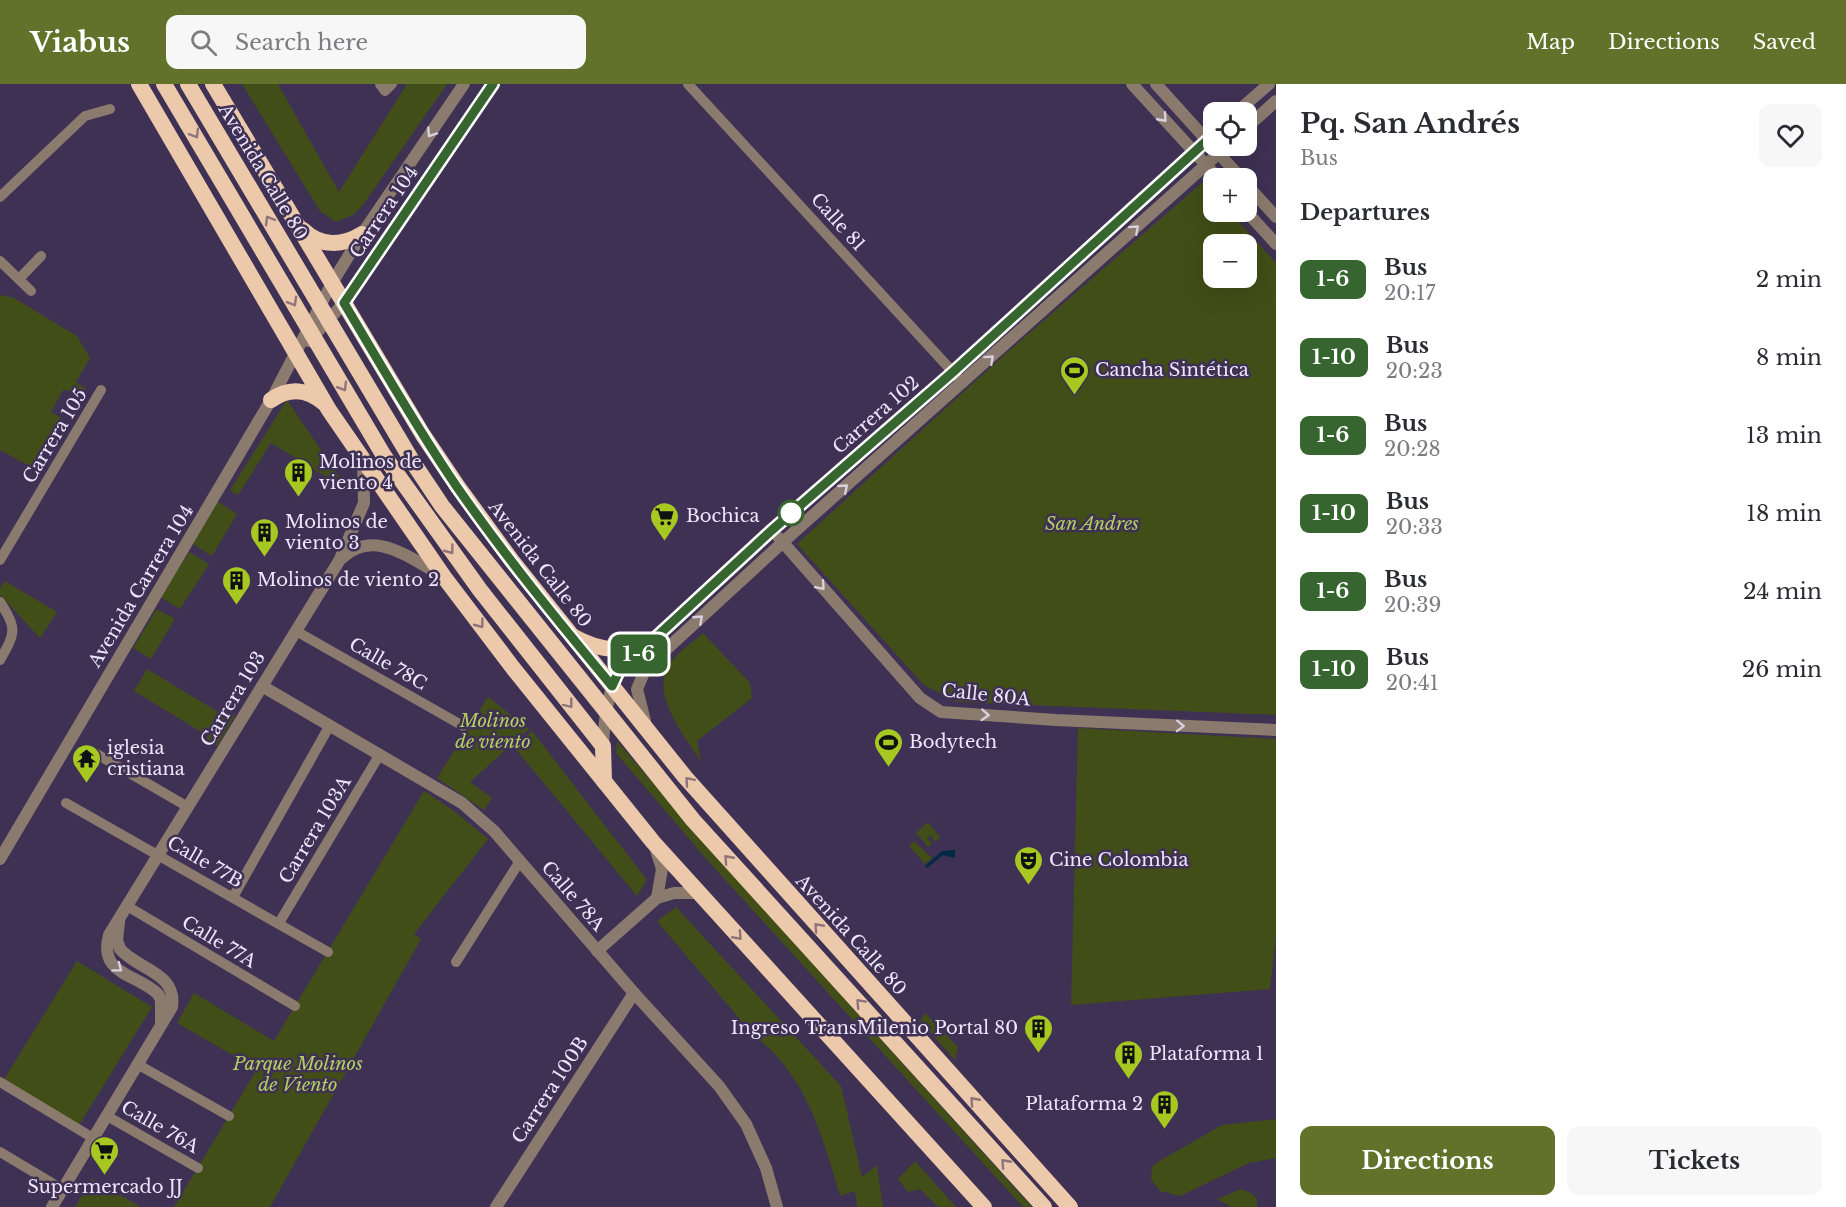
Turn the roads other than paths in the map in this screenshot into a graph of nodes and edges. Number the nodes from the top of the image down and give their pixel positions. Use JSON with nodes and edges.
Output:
{"nodes":[{"id":1,"x":164,"y":84,"type":"edge"},
{"id":2,"x":188,"y":84,"type":"edge"},
{"id":3,"x":213,"y":84,"type":"edge"},
{"id":4,"x":380,"y":84,"type":"edge"},
{"id":5,"x":392,"y":84,"type":"edge"},
{"id":6,"x":464,"y":84,"type":"edge"},
{"id":7,"x":493,"y":84,"type":"edge"},
{"id":8,"x":688,"y":84,"type":"edge"},
{"id":9,"x":1132,"y":84,"type":"edge"},
{"id":10,"x":1156,"y":84,"type":"edge"},
{"id":11,"x":1269,"y":84,"type":"edge"},
{"id":12,"x":142,"y":89,"type":"edge"},
{"id":13,"x":1276,"y":101,"type":"edge"},
{"id":14,"x":1248,"y":102,"type":"edge"},
{"id":15,"x":110,"y":109,"type":"dead end"},
{"id":16,"x":182,"y":113,"type":"junction"},
{"id":17,"x":1257,"y":118,"type":"edge"},
{"id":18,"x":1203,"y":130,"type":"edge"},
{"id":19,"x":1203,"y":143,"type":"edge"},
{"id":20,"x":1193,"y":152,"type":"junction"},
{"id":21,"x":1216,"y":156,"type":"edge"},
{"id":22,"x":1206,"y":165,"type":"junction"},
{"id":23,"x":1209,"y":168,"type":"edge"},
{"id":24,"x":0,"y":196,"type":"edge"},
{"id":25,"x":1257,"y":196,"type":"edge"},
{"id":26,"x":1276,"y":217,"type":"edge"},
{"id":27,"x":1256,"y":222,"type":"edge"},
{"id":28,"x":298,"y":225,"type":"junction"},
{"id":29,"x":362,"y":234,"type":"junction"},
{"id":30,"x":1276,"y":244,"type":"edge"},
{"id":31,"x":41,"y":256,"type":"dead end"},
{"id":32,"x":0,"y":261,"type":"edge"},
{"id":33,"x":20,"y":279,"type":"junction"},
{"id":34,"x":332,"y":283,"type":"junction"},
{"id":35,"x":31,"y":291,"type":"dead end"},
{"id":36,"x":344,"y":303,"type":"junction"},
{"id":37,"x":325,"y":313,"type":"junction"},
{"id":38,"x":311,"y":333,"type":"junction"},
{"id":39,"x":297,"y":354,"type":"junction"},
{"id":40,"x":953,"y":372,"type":"junction"},
{"id":41,"x":963,"y":383,"type":"junction"},
{"id":42,"x":101,"y":390,"type":"dead end"},
{"id":43,"x":271,"y":400,"type":"junction"},
{"id":44,"x":329,"y":410,"type":"junction"},
{"id":45,"x":363,"y":462,"type":"junction"},
{"id":46,"x":772,"y":530,"type":"junction"},
{"id":47,"x":783,"y":542,"type":"junction"},
{"id":48,"x":0,"y":560,"type":"edge"},
{"id":49,"x":339,"y":561,"type":"junction"},
{"id":50,"x":444,"y":577,"type":"junction"},
{"id":51,"x":0,"y":602,"type":"edge"},
{"id":52,"x":296,"y":631,"type":"junction"},
{"id":53,"x":569,"y":635,"type":"junction"},
{"id":54,"x":650,"y":644,"type":"junction"},
{"id":55,"x":0,"y":660,"type":"edge"},
{"id":56,"x":262,"y":686,"type":"junction"},
{"id":57,"x":612,"y":686,"type":"junction"},
{"id":58,"x":606,"y":714,"type":"junction"},
{"id":59,"x":330,"y":725,"type":"junction"},
{"id":60,"x":463,"y":726,"type":"dead end"},
{"id":61,"x":1276,"y":730,"type":"edge"},
{"id":62,"x":650,"y":734,"type":"junction"},
{"id":63,"x":603,"y":746,"type":"junction"},
{"id":64,"x":95,"y":753,"type":"dead end"},
{"id":65,"x":380,"y":754,"type":"junction"},
{"id":66,"x":604,"y":781,"type":"junction"},
{"id":67,"x":66,"y":803,"type":"dead end"},
{"id":68,"x":188,"y":807,"type":"junction"},
{"id":69,"x":653,"y":842,"type":"junction"},
{"id":70,"x":159,"y":854,"type":"junction"},
{"id":71,"x":0,"y":859,"type":"edge"},
{"id":72,"x":520,"y":861,"type":"junction"},
{"id":73,"x":698,"y":893,"type":"junction"},
{"id":74,"x":233,"y":897,"type":"junction"},
{"id":75,"x":657,"y":898,"type":"junction"},
{"id":76,"x":127,"y":906,"type":"junction"},
{"id":77,"x":279,"y":923,"type":"junction"},
{"id":78,"x":328,"y":951,"type":"dead end"},
{"id":79,"x":597,"y":951,"type":"junction"},
{"id":80,"x":456,"y":962,"type":"dead end"},
{"id":81,"x":634,"y":993,"type":"junction"},
{"id":82,"x":295,"y":1006,"type":"dead end"},
{"id":83,"x":137,"y":1064,"type":"junction"},
{"id":84,"x":0,"y":1082,"type":"edge"},
{"id":85,"x":106,"y":1116,"type":"junction"},
{"id":86,"x":229,"y":1116,"type":"dead end"},
{"id":87,"x":93,"y":1138,"type":"junction"},
{"id":88,"x":0,"y":1152,"type":"edge"},
{"id":89,"x":198,"y":1168,"type":"dead end"},
{"id":90,"x":62,"y":1189,"type":"junction"},
{"id":91,"x":52,"y":1207,"type":"edge"},
{"id":92,"x":496,"y":1207,"type":"edge"},
{"id":93,"x":777,"y":1207,"type":"edge"},
{"id":94,"x":984,"y":1207,"type":"edge"},
{"id":95,"x":1044,"y":1207,"type":"edge"},
{"id":96,"x":1070,"y":1207,"type":"edge"}],
"edges":[{"from":1,"to":16,"type":"highway"},
{"from":37,"to":2,"type":"highway","name":"Avenida Calle 80","one_way":true},
{"from":3,"to":28,"type":"highway","name":"Avenida Calle 80"},
{"from":4,"to":5,"type":"street"},
{"from":6,"to":29,"type":"street","name":"Carrera 104","one_way":true},
{"from":7,"to":36,"type":"street","name":"Carrera 104"},
{"from":8,"to":40,"type":"street","name":"Calle 81"},
{"from":9,"to":20,"type":"street","one_way":true},
{"from":10,"to":18,"type":"street"},
{"from":11,"to":14,"type":"street"},
{"from":12,"to":16,"type":"highway"},
{"from":12,"to":39,"type":"highway"},
{"from":13,"to":17,"type":"street"},
{"from":15,"to":24,"type":"street"},
{"from":16,"to":38,"type":"highway","one_way":true},
{"from":19,"to":20,"type":"street","name":"Carrera 102"},
{"from":20,"to":22,"type":"street"},
{"from":20,"to":40,"type":"street","name":"Carrera 102"},
{"from":21,"to":22,"type":"street","name":"Carrera 102"},
{"from":22,"to":23,"type":"street"},
{"from":41,"to":22,"type":"street","name":"Carrera 102","one_way":true},
{"from":25,"to":26,"type":"street"},
{"from":27,"to":30,"type":"street"},
{"from":28,"to":29,"type":"highway"},
{"from":28,"to":34,"type":"highway","name":"Avenida Calle 80"},
{"from":29,"to":34,"type":"street","name":"Carrera 104"},
{"from":31,"to":33,"type":"street"},
{"from":32,"to":33,"type":"street"},
{"from":33,"to":35,"type":"street"},
{"from":34,"to":36,"type":"highway","name":"Avenida Calle 80"},
{"from":34,"to":37,"type":"street","name":"Carrera 104"},
{"from":36,"to":37,"type":"street","name":"Carrera 104"},
{"from":36,"to":53,"type":"highway","name":"Avenida Calle 80"},
{"from":37,"to":38,"type":"street","name":"Carrera 104"},
{"from":37,"to":58,"type":"highway","name":"Avenida Calle 80"},
{"from":38,"to":39,"type":"street","name":"Carrera 104"},
{"from":38,"to":63,"type":"highway","one_way":true},
{"from":39,"to":43,"type":"street","name":"Avenida Carrera 104"},
{"from":39,"to":44,"type":"highway"},
{"from":40,"to":41,"type":"street","name":"Calle 81"},
{"from":40,"to":46,"type":"street","name":"Carrera 102"},
{"from":47,"to":41,"type":"street","name":"Carrera 102","one_way":true},
{"from":42,"to":48,"type":"street","name":"Carrera 105"},
{"from":43,"to":44,"type":"highway"},
{"from":43,"to":71,"type":"street","name":"Avenida Carrera 104"},
{"from":44,"to":45,"type":"highway"},
{"from":45,"to":49,"type":"street","name":"Carrera 103"},
{"from":45,"to":50,"type":"highway"},
{"from":46,"to":47,"type":"street","name":"Calle 80A"},
{"from":46,"to":54,"type":"street","name":"Carrera 102"},
{"from":47,"to":61,"type":"street","name":"Calle 80A","one_way":true},
{"from":62,"to":47,"type":"street","name":"Carrera 102","one_way":true},
{"from":49,"to":50,"type":"street","name":"Carrera 103"},
{"from":49,"to":52,"type":"street","name":"Carrera 103"},
{"from":50,"to":66,"type":"highway","one_way":true},
{"from":51,"to":55,"type":"street"},
{"from":52,"to":56,"type":"street","name":"Carrera 103"},
{"from":52,"to":60,"type":"street","name":"Calle 78C"},
{"from":53,"to":54,"type":"highway"},
{"from":53,"to":57,"type":"highway","name":"Avenida Calle 80"},
{"from":54,"to":57,"type":"street","name":"Carrera 102"},
{"from":56,"to":59,"type":"street","name":"Calle 78A"},
{"from":56,"to":68,"type":"street","name":"Carrera 103"},
{"from":57,"to":58,"type":"street","name":"Carrera 102"},
{"from":57,"to":62,"type":"highway","name":"Avenida Calle 80"},
{"from":58,"to":63,"type":"street","name":"Carrera 102"},
{"from":95,"to":58,"type":"highway","name":"Avenida Calle 80","one_way":true},
{"from":59,"to":65,"type":"street","name":"Calle 78A"},
{"from":59,"to":74,"type":"street"},
{"from":96,"to":62,"type":"highway","name":"Avenida Calle 80","one_way":true},
{"from":63,"to":66,"type":"highway"},
{"from":64,"to":68,"type":"street"},
{"from":65,"to":72,"type":"street","name":"Calle 78A"},
{"from":65,"to":77,"type":"street","name":"Carrera 103A"},
{"from":66,"to":69,"type":"highway"},
{"from":67,"to":70,"type":"street","name":"Calle 77B"},
{"from":68,"to":70,"type":"street","name":"Carrera 103"},
{"from":69,"to":73,"type":"highway"},
{"from":69,"to":75,"type":"street"},
{"from":70,"to":74,"type":"street","name":"Calle 77B"},
{"from":70,"to":76,"type":"street","name":"Carrera 103"},
{"from":72,"to":79,"type":"street","name":"Calle 78A"},
{"from":72,"to":80,"type":"street"},
{"from":73,"to":75,"type":"street"},
{"from":73,"to":94,"type":"highway","one_way":true},
{"from":74,"to":77,"type":"street","name":"Calle 77B"},
{"from":75,"to":79,"type":"street"},
{"from":76,"to":82,"type":"street","name":"Calle 77A"},
{"from":76,"to":83,"type":"street","name":"Carrera 103"},
{"from":77,"to":78,"type":"street","name":"Calle 77B"},
{"from":79,"to":81,"type":"street","name":"Calle 78A"},
{"from":81,"to":92,"type":"street","name":"Carrera 100B"},
{"from":81,"to":93,"type":"street","name":"Calle 78A"},
{"from":83,"to":85,"type":"street"},
{"from":83,"to":86,"type":"street"},
{"from":84,"to":87,"type":"street"},
{"from":85,"to":87,"type":"street"},
{"from":85,"to":89,"type":"street","name":"Calle 76A"},
{"from":87,"to":90,"type":"street"},
{"from":88,"to":90,"type":"street"},
{"from":90,"to":91,"type":"street"}]}
